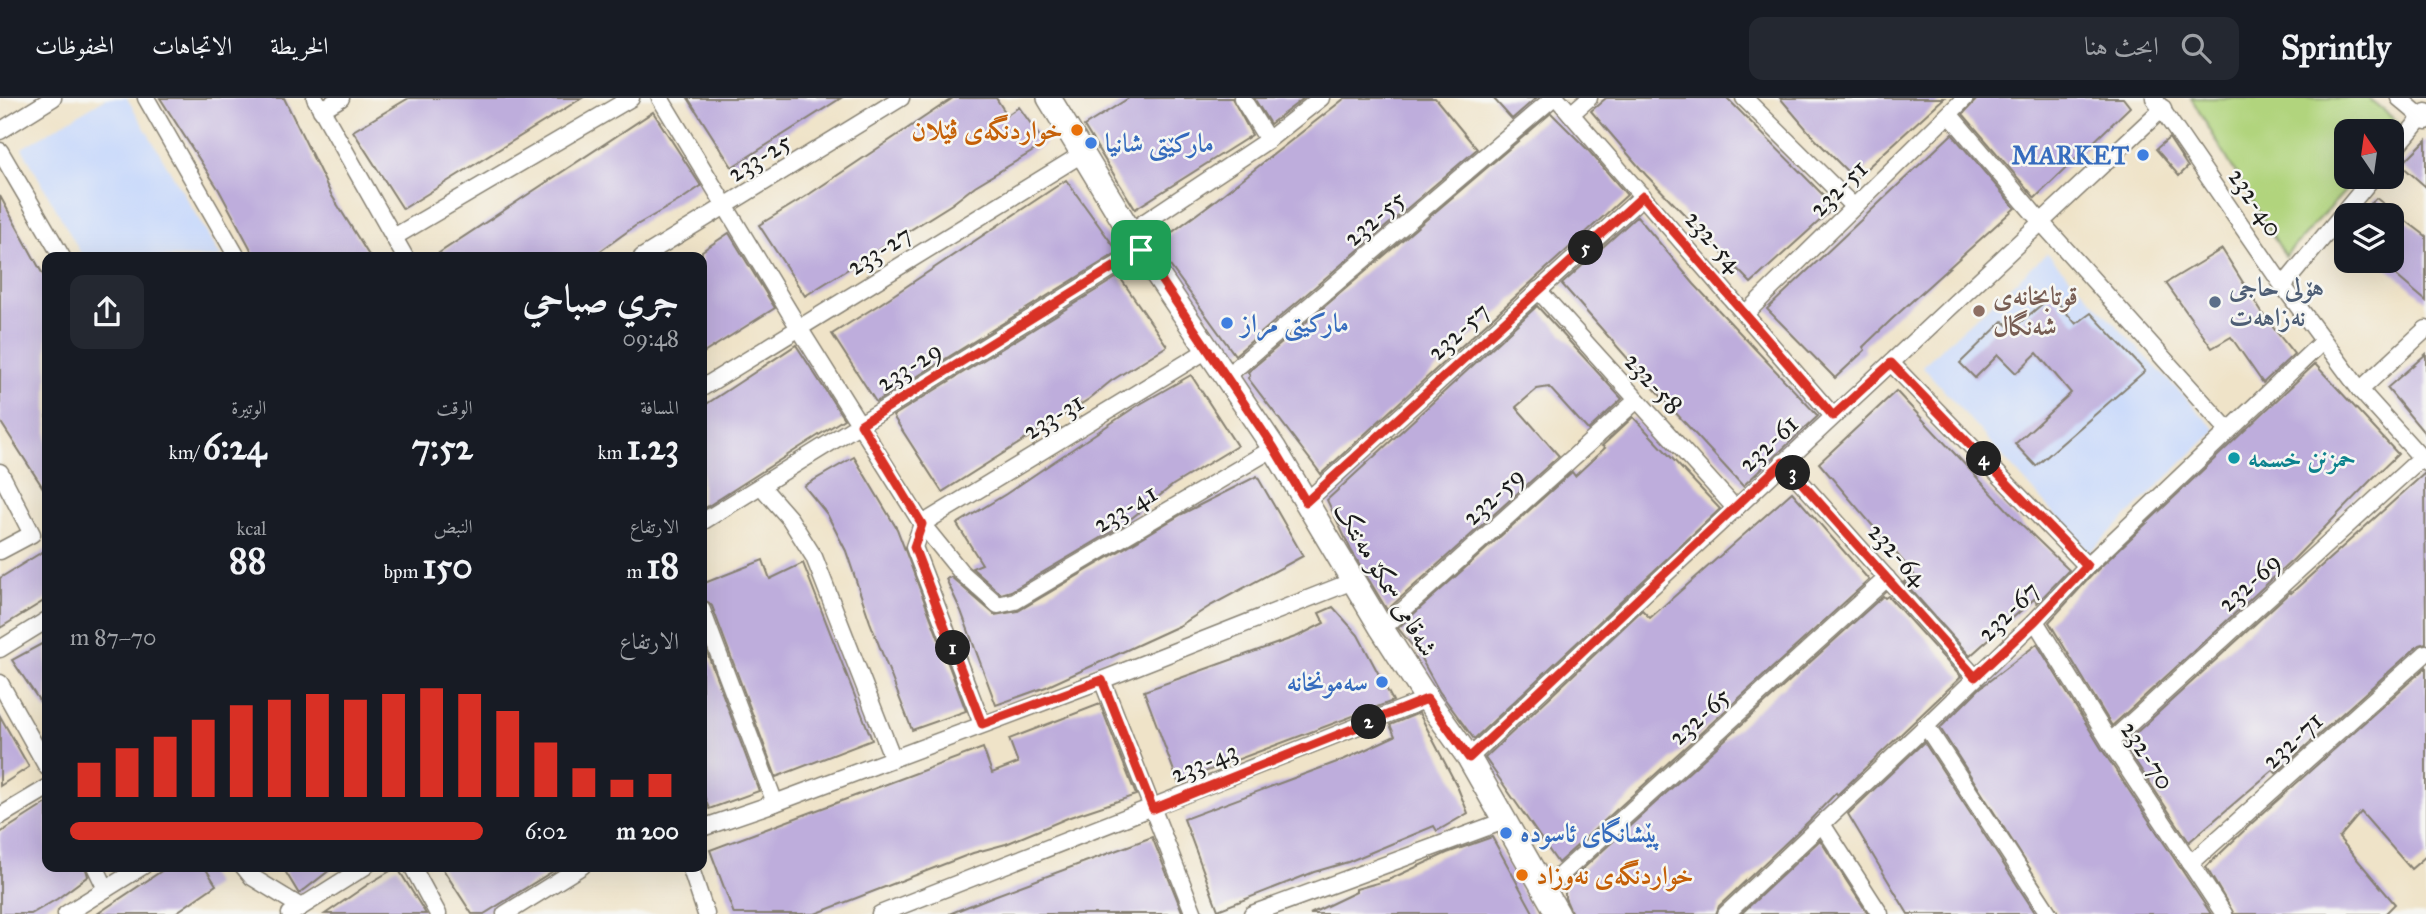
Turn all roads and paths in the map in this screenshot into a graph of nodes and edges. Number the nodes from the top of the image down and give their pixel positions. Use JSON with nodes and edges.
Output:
{"nodes":[{"id":1,"x":53,"y":98,"type":"edge"},
{"id":2,"x":146,"y":98,"type":"edge"},
{"id":3,"x":341,"y":98,"type":"edge"},
{"id":4,"x":631,"y":98,"type":"edge"},
{"id":5,"x":660,"y":98,"type":"edge"},
{"id":6,"x":901,"y":98,"type":"edge"},
{"id":7,"x":1049,"y":98,"type":"edge"},
{"id":8,"x":1242,"y":98,"type":"edge"},
{"id":9,"x":1321,"y":98,"type":"edge"},
{"id":10,"x":1555,"y":98,"type":"edge"},
{"id":11,"x":1589,"y":98,"type":"edge"},
{"id":12,"x":1744,"y":98,"type":"edge"},
{"id":13,"x":2399,"y":98,"type":"edge"},
{"id":14,"x":2159,"y":103,"type":"edge"},
{"id":15,"x":318,"y":104,"type":"edge"},
{"id":16,"x":1956,"y":104,"type":"edge"},
{"id":17,"x":1571,"y":114,"type":"junction"},
{"id":18,"x":2425,"y":117,"type":"edge"},
{"id":19,"x":0,"y":131,"type":"edge"},
{"id":20,"x":1269,"y":140,"type":"junction"},
{"id":21,"x":2404,"y":140,"type":"edge"},
{"id":22,"x":0,"y":151,"type":"edge"},
{"id":23,"x":1082,"y":155,"type":"junction"},
{"id":24,"x":2363,"y":189,"type":"edge"},
{"id":25,"x":1643,"y":196,"type":"junction"},
{"id":26,"x":727,"y":206,"type":"junction"},
{"id":27,"x":1854,"y":207,"type":"junction"},
{"id":28,"x":2041,"y":222,"type":"junction"},
{"id":29,"x":394,"y":237,"type":"junction"},
{"id":30,"x":1136,"y":241,"type":"junction"},
{"id":31,"x":59,"y":252,"type":"edge"},
{"id":32,"x":234,"y":252,"type":"edge"},
{"id":33,"x":402,"y":252,"type":"edge"},
{"id":34,"x":650,"y":252,"type":"edge"},
{"id":35,"x":2283,"y":286,"type":"junction"},
{"id":36,"x":1538,"y":290,"type":"junction"},
{"id":37,"x":1745,"y":314,"type":"junction"},
{"id":38,"x":799,"y":328,"type":"junction"},
{"id":39,"x":2426,"y":329,"type":"edge"},
{"id":40,"x":2323,"y":341,"type":"junction"},
{"id":41,"x":1209,"y":349,"type":"junction"},
{"id":42,"x":1891,"y":363,"type":"junction"},
{"id":43,"x":1227,"y":376,"type":"junction"},
{"id":44,"x":707,"y":385,"type":"edge"},
{"id":45,"x":2360,"y":390,"type":"junction"},
{"id":46,"x":1637,"y":400,"type":"junction"},
{"id":47,"x":1833,"y":416,"type":"junction"},
{"id":48,"x":861,"y":424,"type":"junction"},
{"id":49,"x":2228,"y":430,"type":"junction"},
{"id":50,"x":1274,"y":448,"type":"junction"},
{"id":51,"x":2423,"y":460,"type":"edge"},
{"id":52,"x":1783,"y":462,"type":"junction"},
{"id":53,"x":0,"y":472,"type":"edge"},
{"id":54,"x":761,"y":486,"type":"junction"},
{"id":55,"x":1306,"y":502,"type":"junction"},
{"id":56,"x":1735,"y":508,"type":"junction"},
{"id":57,"x":707,"y":519,"type":"edge"},
{"id":58,"x":922,"y":524,"type":"junction"},
{"id":59,"x":0,"y":551,"type":"edge"},
{"id":60,"x":2087,"y":566,"type":"junction"},
{"id":61,"x":1886,"y":578,"type":"junction"},
{"id":62,"x":1353,"y":581,"type":"junction"},
{"id":63,"x":2035,"y":621,"type":"junction"},
{"id":64,"x":42,"y":623,"type":"edge"},
{"id":65,"x":707,"y":623,"type":"edge"},
{"id":66,"x":1382,"y":629,"type":"junction"},
{"id":67,"x":0,"y":649,"type":"edge"},
{"id":68,"x":2426,"y":653,"type":"edge"},
{"id":69,"x":1975,"y":677,"type":"junction"},
{"id":70,"x":1102,"y":680,"type":"junction"},
{"id":71,"x":0,"y":683,"type":"edge"},
{"id":72,"x":1427,"y":699,"type":"junction"},
{"id":73,"x":982,"y":724,"type":"junction"},
{"id":74,"x":1926,"y":726,"type":"junction"},
{"id":75,"x":2110,"y":742,"type":"junction"},
{"id":76,"x":42,"y":758,"type":"edge"},
{"id":77,"x":893,"y":758,"type":"junction"},
{"id":78,"x":1469,"y":758,"type":"junction"},
{"id":79,"x":42,"y":791,"type":"edge"},
{"id":80,"x":775,"y":803,"type":"junction"},
{"id":81,"x":1153,"y":809,"type":"junction"},
{"id":82,"x":0,"y":816,"type":"edge"},
{"id":83,"x":1504,"y":821,"type":"junction"},
{"id":84,"x":1822,"y":824,"type":"junction"},
{"id":85,"x":707,"y":826,"type":"edge"},
{"id":86,"x":2190,"y":864,"type":"junction"},
{"id":87,"x":98,"y":872,"type":"edge"},
{"id":88,"x":134,"y":872,"type":"edge"},
{"id":89,"x":248,"y":872,"type":"edge"},
{"id":90,"x":356,"y":872,"type":"edge"},
{"id":91,"x":415,"y":872,"type":"edge"},
{"id":92,"x":572,"y":872,"type":"edge"},
{"id":93,"x":692,"y":872,"type":"edge"},
{"id":94,"x":106,"y":890,"type":"junction"},
{"id":95,"x":1544,"y":890,"type":"junction"},
{"id":96,"x":295,"y":910,"type":"edge"},
{"id":97,"x":66,"y":914,"type":"edge"},
{"id":98,"x":438,"y":914,"type":"edge"},
{"id":99,"x":505,"y":914,"type":"edge"},
{"id":100,"x":706,"y":914,"type":"edge"},
{"id":101,"x":880,"y":914,"type":"edge"},
{"id":102,"x":1194,"y":914,"type":"edge"},
{"id":103,"x":1252,"y":914,"type":"edge"},
{"id":104,"x":1558,"y":914,"type":"edge"},
{"id":105,"x":1726,"y":914,"type":"edge"},
{"id":106,"x":1880,"y":914,"type":"edge"},
{"id":107,"x":2049,"y":914,"type":"edge"},
{"id":108,"x":2224,"y":914,"type":"edge"}],
"edges":[{"from":1,"to":19,"type":"street"},
{"from":2,"to":32,"type":"street"},
{"from":3,"to":15,"type":"street"},
{"from":4,"to":29,"type":"street"},
{"from":5,"to":26,"type":"street"},
{"from":6,"to":26,"type":"street","name":"233-25"},
{"from":7,"to":23,"type":"main road","name":"شەقامی سمکۆ مەنتک"},
{"from":8,"to":20,"type":"street"},
{"from":9,"to":20,"type":"street","name":"233-29"},
{"from":10,"to":17,"type":"street","name":"232-54"},
{"from":10,"to":43,"type":"street","name":"232-55"},
{"from":11,"to":17,"type":"street"},
{"from":12,"to":27,"type":"street"},
{"from":13,"to":18,"type":"street"},
{"from":14,"to":28,"type":"street","name":"232-61"},
{"from":14,"to":35,"type":"street","name":"232-40"},
{"from":15,"to":29,"type":"street"},
{"from":16,"to":27,"type":"street","name":"232-51"},
{"from":16,"to":28,"type":"street"},
{"from":17,"to":25,"type":"street","name":"232-54"},
{"from":18,"to":21,"type":"street"},
{"from":20,"to":30,"type":"street","name":"233-29"},
{"from":22,"to":31,"type":"street"},
{"from":23,"to":30,"type":"main road","name":"شەقامی سمکۆ مەنتک"},
{"from":23,"to":38,"type":"street","name":"233-27"},
{"from":24,"to":35,"type":"street"},
{"from":25,"to":36,"type":"street","name":"232-57"},
{"from":25,"to":37,"type":"street","name":"232-54"},
{"from":26,"to":34,"type":"street","name":"233-25"},
{"from":26,"to":38,"type":"street"},
{"from":27,"to":37,"type":"street","name":"232-51"},
{"from":28,"to":42,"type":"street","name":"232-61"},
{"from":28,"to":49,"type":"street"},
{"from":29,"to":33,"type":"street"},
{"from":30,"to":41,"type":"main road","name":"شەقامی سمکۆ مەنتک"},
{"from":30,"to":48,"type":"street","name":"233-29"},
{"from":35,"to":40,"type":"street","name":"232-40"},
{"from":36,"to":46,"type":"street","name":"232-58"},
{"from":36,"to":55,"type":"street","name":"232-57"},
{"from":37,"to":47,"type":"street","name":"232-54"},
{"from":38,"to":44,"type":"street","name":"233-27"},
{"from":38,"to":48,"type":"street"},
{"from":39,"to":45,"type":"street"},
{"from":40,"to":45,"type":"street","name":"232-40"},
{"from":40,"to":49,"type":"street","name":"232-67"},
{"from":41,"to":43,"type":"main road","name":"شەقامی سمکۆ مەنتک"},
{"from":41,"to":58,"type":"street","name":"233-31"},
{"from":42,"to":47,"type":"street","name":"232-61"},
{"from":42,"to":60,"type":"street"},
{"from":43,"to":50,"type":"main road","name":"شەقامی سمکۆ مەنتک"},
{"from":45,"to":51,"type":"street","name":"232-40"},
{"from":46,"to":56,"type":"street","name":"232-58"},
{"from":46,"to":66,"type":"street","name":"232-59"},
{"from":47,"to":52,"type":"street","name":"232-61"},
{"from":48,"to":54,"type":"street","name":"233-29"},
{"from":48,"to":58,"type":"street"},
{"from":49,"to":60,"type":"street","name":"232-67"},
{"from":50,"to":55,"type":"main road","name":"شەقامی سمکۆ مەنتک"},
{"from":50,"to":58,"type":"street","name":"233-41"},
{"from":51,"to":75,"type":"street","name":"232-69"},
{"from":52,"to":56,"type":"street","name":"232-61"},
{"from":52,"to":61,"type":"street","name":"232-64"},
{"from":53,"to":59,"type":"street"},
{"from":54,"to":57,"type":"street","name":"233-29"},
{"from":54,"to":77,"type":"street"},
{"from":55,"to":62,"type":"main road","name":"شەقامی سمکۆ مەنتک"},
{"from":56,"to":78,"type":"street","name":"232-61"},
{"from":58,"to":73,"type":"street"},
{"from":60,"to":63,"type":"street","name":"232-67"},
{"from":61,"to":69,"type":"street","name":"232-64"},
{"from":61,"to":95,"type":"street","name":"232-65"},
{"from":62,"to":66,"type":"main road","name":"شەقامی سمکۆ مەنتک"},
{"from":62,"to":70,"type":"street"},
{"from":63,"to":69,"type":"street","name":"232-67"},
{"from":63,"to":75,"type":"street","name":"232-70"},
{"from":64,"to":67,"type":"street"},
{"from":65,"to":80,"type":"street"},
{"from":66,"to":72,"type":"main road","name":"شەقامی سمکۆ مەنتک"},
{"from":68,"to":86,"type":"street","name":"232-71"},
{"from":69,"to":74,"type":"street","name":"232-67"},
{"from":70,"to":73,"type":"street"},
{"from":70,"to":81,"type":"street"},
{"from":71,"to":76,"type":"street"},
{"from":72,"to":78,"type":"main road","name":"شەقامی سمکۆ مەنتک"},
{"from":72,"to":81,"type":"street","name":"233-43"},
{"from":73,"to":77,"type":"street"},
{"from":74,"to":84,"type":"street","name":"232-67"},
{"from":74,"to":107,"type":"street"},
{"from":75,"to":86,"type":"street","name":"232-70"},
{"from":77,"to":80,"type":"street"},
{"from":78,"to":83,"type":"main road","name":"شەقامی سمکۆ مەنتک"},
{"from":79,"to":82,"type":"street"},
{"from":80,"to":85,"type":"street"},
{"from":81,"to":101,"type":"street","name":"233-43"},
{"from":81,"to":102,"type":"street"},
{"from":83,"to":95,"type":"main road","name":"شەقامی سمکۆ مەنتک"},
{"from":83,"to":103,"type":"street"},
{"from":84,"to":105,"type":"street","name":"232-67"},
{"from":84,"to":106,"type":"street"},
{"from":86,"to":108,"type":"street","name":"232-70"},
{"from":87,"to":94,"type":"street"},
{"from":88,"to":94,"type":"street"},
{"from":89,"to":96,"type":"street"},
{"from":90,"to":96,"type":"street"},
{"from":91,"to":98,"type":"street"},
{"from":92,"to":99,"type":"street"},
{"from":93,"to":100,"type":"street"},
{"from":94,"to":97,"type":"street"},
{"from":95,"to":104,"type":"main road","name":"شەقامی سمکۆ مەنتک"}]}
